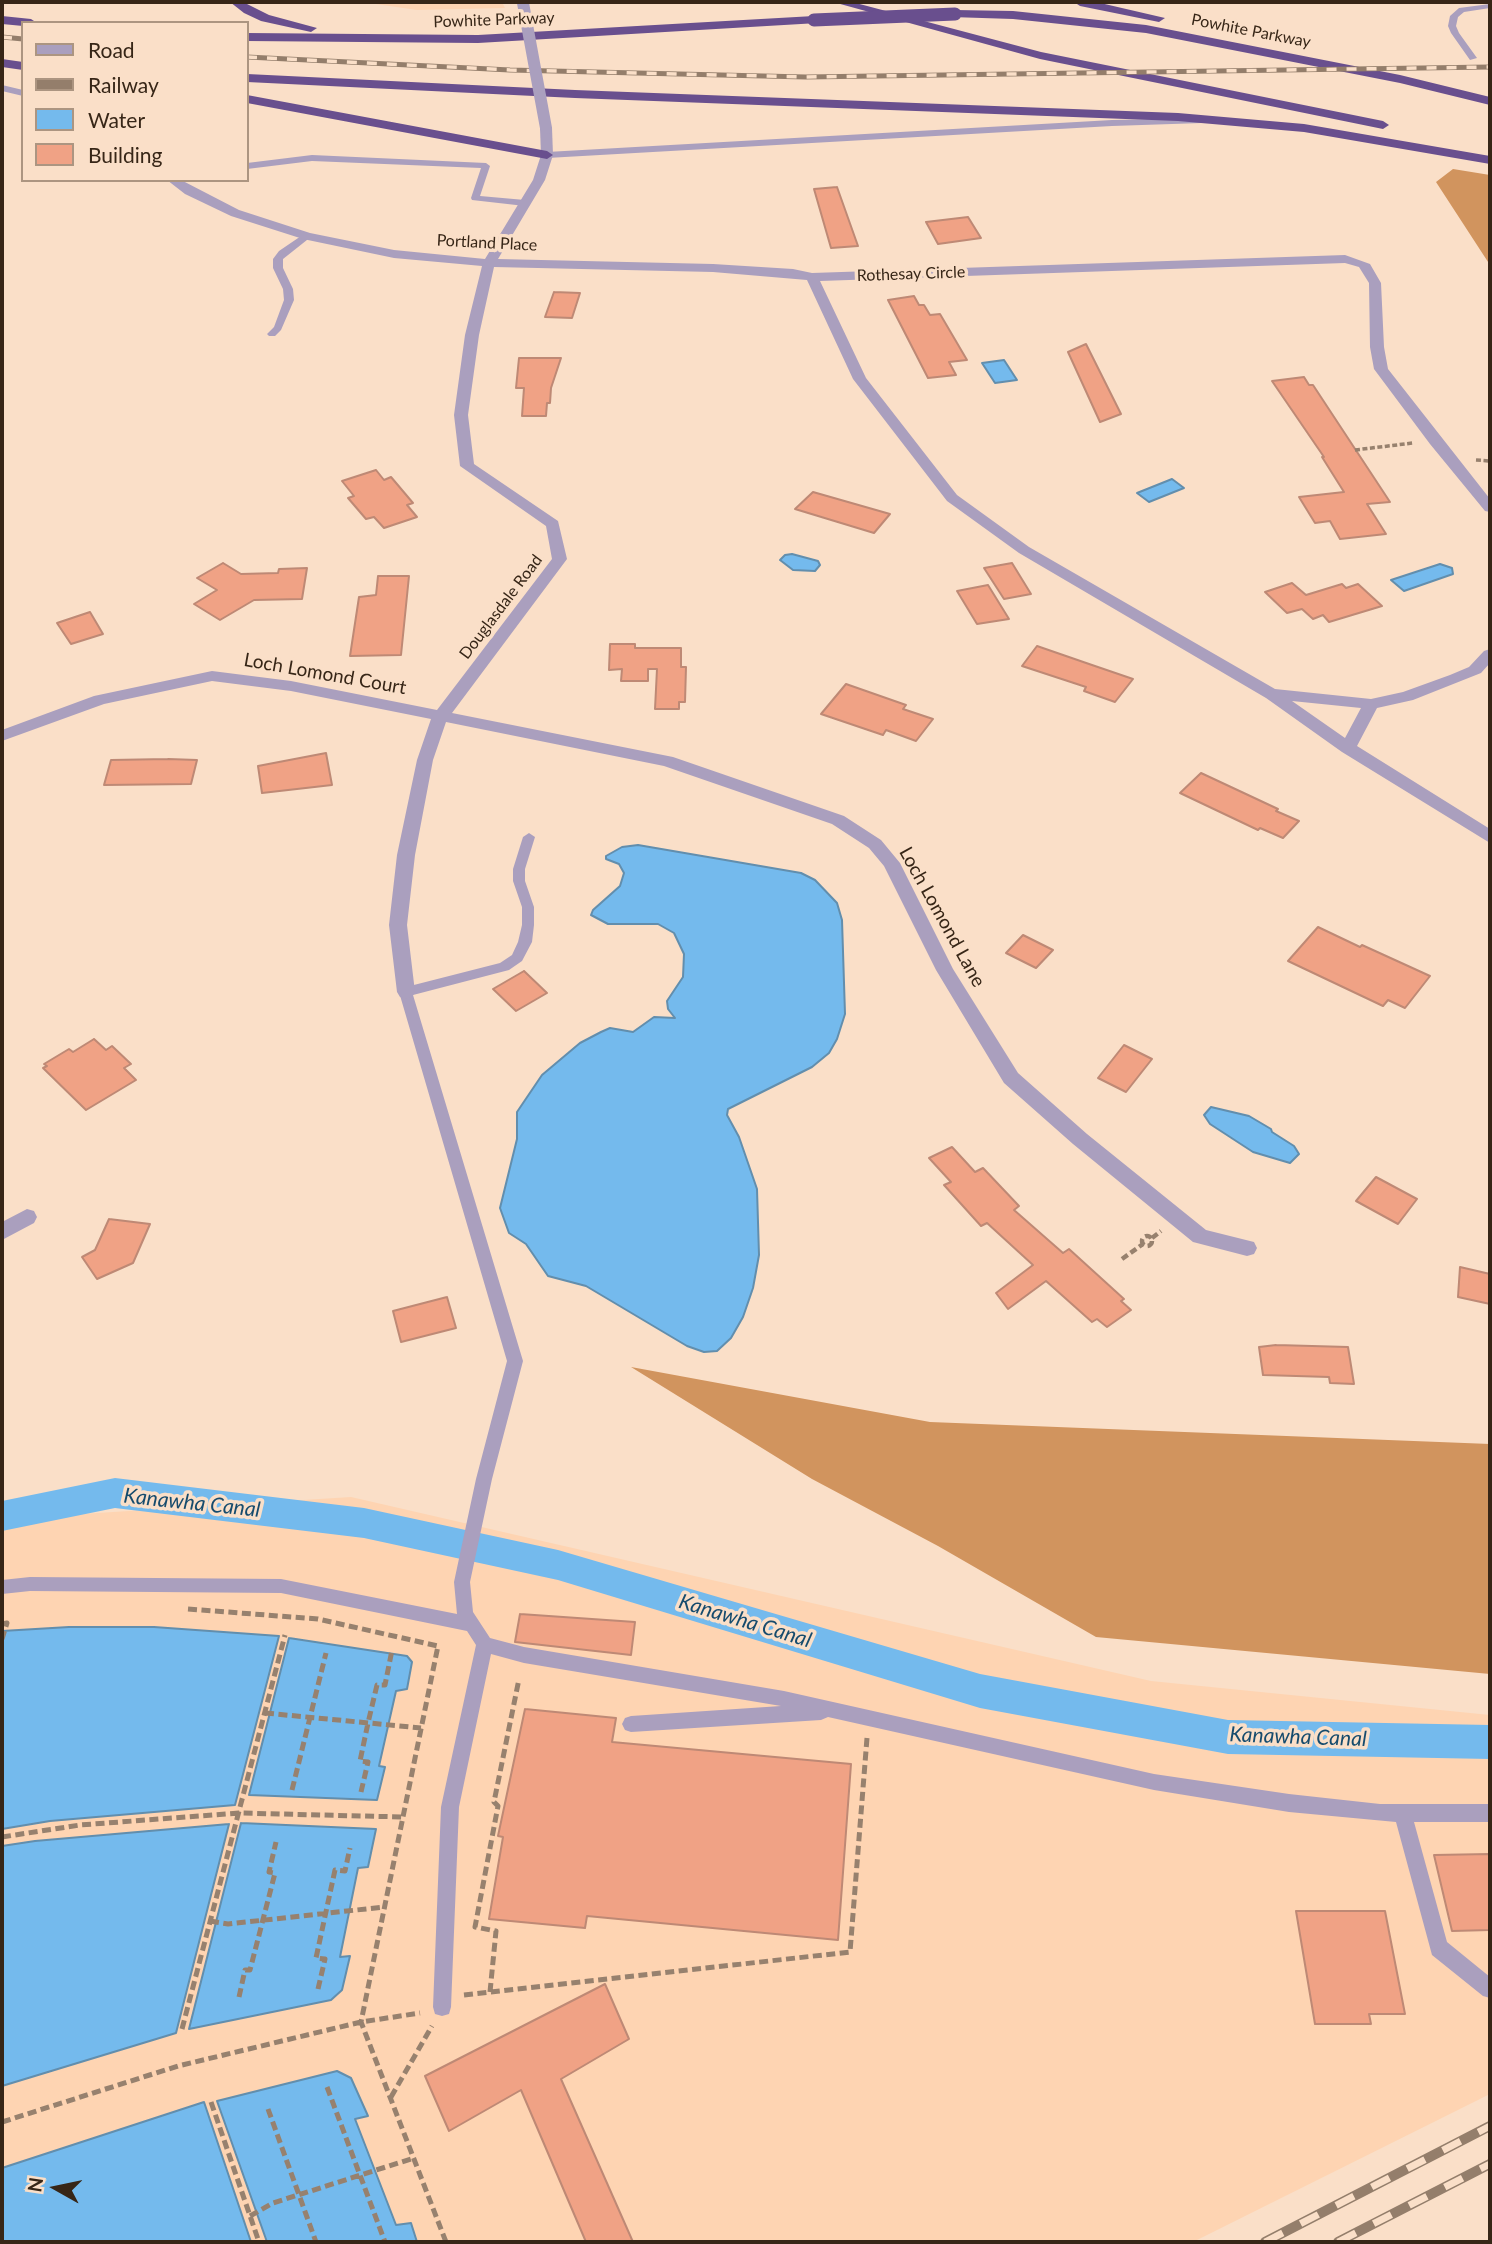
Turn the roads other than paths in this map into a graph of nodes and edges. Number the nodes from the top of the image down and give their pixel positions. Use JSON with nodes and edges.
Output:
{"nodes":[{"id":1,"x":236,"y":2,"type":"edge"},
{"id":2,"x":523,"y":2,"type":"edge"},
{"id":3,"x":839,"y":2,"type":"edge"},
{"id":4,"x":1080,"y":2,"type":"edge"},
{"id":5,"x":1490,"y":6,"type":"edge"},
{"id":6,"x":2,"y":20,"type":"edge"},
{"id":7,"x":21,"y":22,"type":"edge"},
{"id":8,"x":248,"y":37,"type":"edge"},
{"id":9,"x":435,"y":39,"type":"junction"},
{"id":10,"x":1473,"y":58,"type":"dead end"},
{"id":11,"x":2,"y":62,"type":"edge"},
{"id":12,"x":21,"y":64,"type":"edge"},
{"id":13,"x":248,"y":78,"type":"edge"},
{"id":14,"x":2,"y":88,"type":"edge"},
{"id":15,"x":21,"y":93,"type":"edge"},
{"id":16,"x":248,"y":99,"type":"edge"},
{"id":17,"x":1490,"y":101,"type":"edge"},
{"id":18,"x":1227,"y":121,"type":"junction"},
{"id":19,"x":1402,"y":129,"type":"dead end"},
{"id":20,"x":1453,"y":139,"type":"dead end"},
{"id":21,"x":1490,"y":148,"type":"edge"},
{"id":22,"x":547,"y":155,"type":"junction"},
{"id":23,"x":1490,"y":160,"type":"edge"},
{"id":24,"x":248,"y":166,"type":"edge"},
{"id":25,"x":180,"y":182,"type":"edge"},
{"id":26,"x":525,"y":203,"type":"junction"},
{"id":27,"x":307,"y":236,"type":"junction"},
{"id":28,"x":489,"y":263,"type":"junction"},
{"id":29,"x":812,"y":277,"type":"junction"},
{"id":30,"x":272,"y":334,"type":"dead end"},
{"id":31,"x":1490,"y":508,"type":"edge"},
{"id":32,"x":1490,"y":654,"type":"edge"},
{"id":33,"x":1272,"y":694,"type":"junction"},
{"id":34,"x":1371,"y":704,"type":"junction"},
{"id":35,"x":440,"y":717,"type":"junction"},
{"id":36,"x":2,"y":736,"type":"edge"},
{"id":37,"x":1349,"y":748,"type":"junction"},
{"id":38,"x":529,"y":837,"type":"dead end"},
{"id":39,"x":1490,"y":837,"type":"edge"},
{"id":40,"x":406,"y":992,"type":"junction"},
{"id":41,"x":27,"y":1217,"type":"dead end"},
{"id":42,"x":2,"y":1232,"type":"edge"},
{"id":43,"x":1247,"y":1248,"type":"dead end"},
{"id":44,"x":2,"y":1587,"type":"edge"},
{"id":45,"x":471,"y":1624,"type":"junction"},
{"id":46,"x":485,"y":1644,"type":"junction"},
{"id":47,"x":840,"y":1711,"type":"junction"},
{"id":48,"x":631,"y":1724,"type":"dead end"},
{"id":49,"x":1402,"y":1812,"type":"junction"},
{"id":50,"x":1490,"y":1813,"type":"edge"},
{"id":51,"x":1490,"y":1989,"type":"edge"},
{"id":52,"x":442,"y":2007,"type":"road end"}],
"edges":[{"from":1,"to":9,"type":"highway"},
{"from":2,"to":22,"type":"street","name":"Douglasdale Road","bridge":true},
{"from":3,"to":19,"type":"highway"},
{"from":4,"to":17,"type":"highway"},
{"from":5,"to":10,"type":"lane"},
{"from":6,"to":7,"type":"highway"},
{"from":8,"to":9,"type":"highway","name":"Powhite Parkway"},
{"from":9,"to":17,"type":"highway","name":"Powhite Parkway","bridge":true},
{"from":11,"to":12,"type":"highway"},
{"from":13,"to":18,"type":"highway"},
{"from":14,"to":15,"type":"street"},
{"from":16,"to":22,"type":"highway"},
{"from":18,"to":22,"type":"lane"},
{"from":18,"to":23,"type":"highway"},
{"from":20,"to":21,"type":"highway"},
{"from":22,"to":26,"type":"street","name":"Douglasdale Road"},
{"from":24,"to":26,"type":"lane"},
{"from":25,"to":27,"type":"street","name":"Portland Place"},
{"from":26,"to":28,"type":"street","name":"Douglasdale Road"},
{"from":27,"to":28,"type":"street","name":"Portland Place"},
{"from":27,"to":30,"type":"lane"},
{"from":28,"to":29,"type":"street","name":"Portland Place"},
{"from":28,"to":35,"type":"street","name":"Douglasdale Road"},
{"from":29,"to":31,"type":"street","name":"Rothesay Circle"},
{"from":29,"to":33,"type":"street"},
{"from":32,"to":34,"type":"street"},
{"from":33,"to":34,"type":"street"},
{"from":33,"to":37,"type":"street"},
{"from":34,"to":37,"type":"street"},
{"from":35,"to":36,"type":"street","name":"Loch Lomond Court"},
{"from":35,"to":40,"type":"street","name":"Douglasdale Road"},
{"from":35,"to":43,"type":"street","name":"Loch Lomond Lane"},
{"from":37,"to":39,"type":"street"},
{"from":38,"to":40,"type":"lane"},
{"from":40,"to":45,"type":"lane"},
{"from":41,"to":42,"type":"street"},
{"from":44,"to":45,"type":"lane"},
{"from":45,"to":46,"type":"lane"},
{"from":46,"to":47,"type":"lane"},
{"from":46,"to":52,"type":"lane"},
{"from":47,"to":48,"type":"lane"},
{"from":47,"to":49,"type":"lane"},
{"from":49,"to":50,"type":"lane"},
{"from":49,"to":51,"type":"lane"}]}
